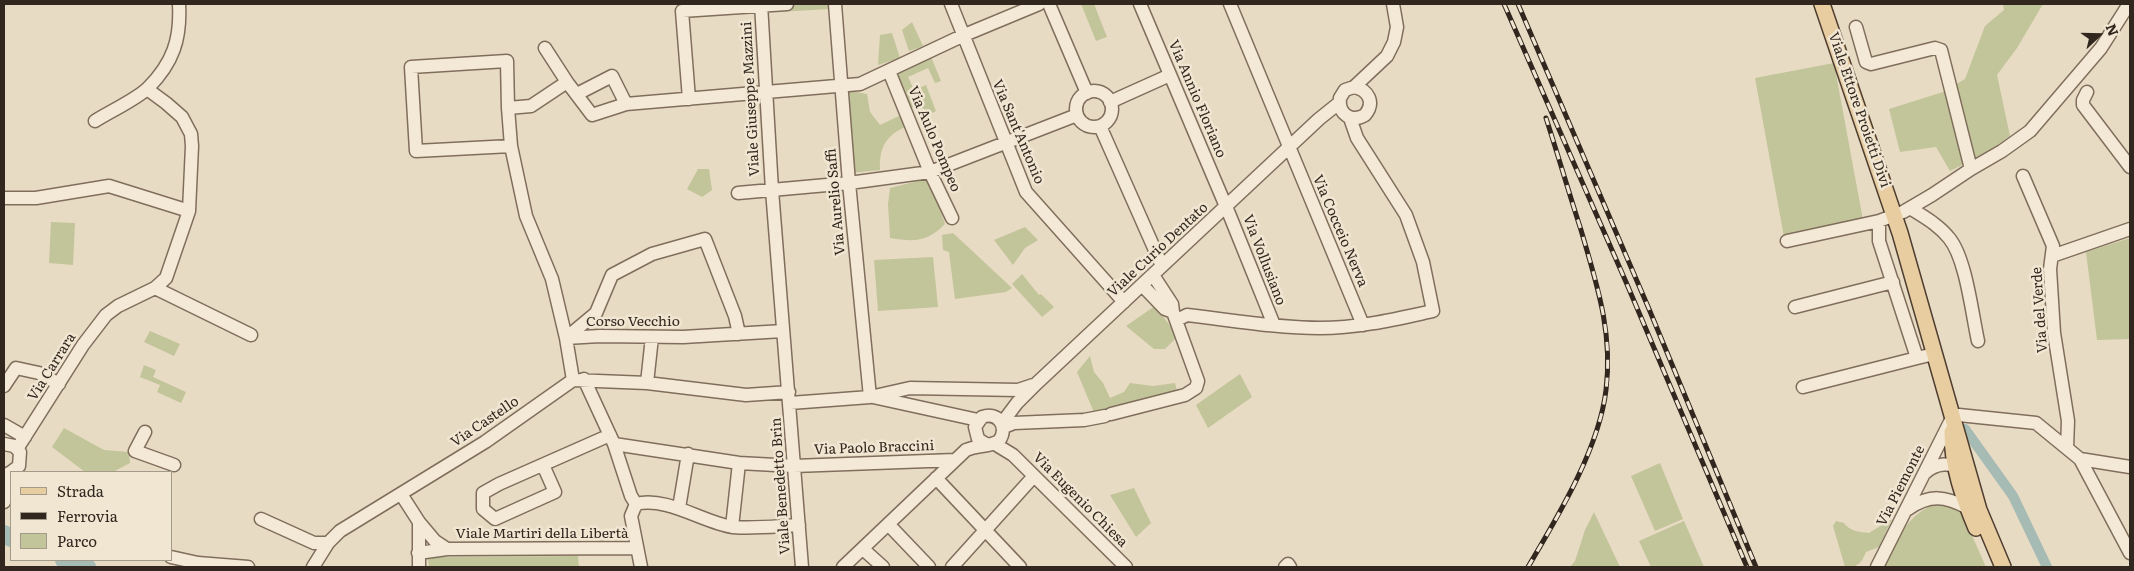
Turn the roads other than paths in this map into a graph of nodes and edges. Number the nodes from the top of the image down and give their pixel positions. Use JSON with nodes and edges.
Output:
{"nodes":[{"id":1,"x":180,"y":4,"type":"edge"},
{"id":2,"x":787,"y":4,"type":"edge"},
{"id":3,"x":835,"y":4,"type":"edge"},
{"id":4,"x":951,"y":4,"type":"edge"},
{"id":5,"x":1039,"y":4,"type":"edge"},
{"id":6,"x":1049,"y":4,"type":"edge"},
{"id":7,"x":1140,"y":4,"type":"edge"},
{"id":8,"x":1230,"y":4,"type":"edge"},
{"id":9,"x":1393,"y":4,"type":"edge"},
{"id":10,"x":1822,"y":4,"type":"edge"},
{"id":11,"x":761,"y":5,"type":"edge"},
{"id":12,"x":2129,"y":8,"type":"edge"},
{"id":13,"x":1856,"y":27,"type":"dead end"},
{"id":14,"x":962,"y":36,"type":"junction"},
{"id":15,"x":545,"y":48,"type":"dead end"},
{"id":16,"x":1376,"y":66,"type":"junction"},
{"id":17,"x":889,"y":71,"type":"junction"},
{"id":18,"x":1170,"y":75,"type":"junction"},
{"id":19,"x":567,"y":82,"type":"junction"},
{"id":20,"x":841,"y":86,"type":"junction"},
{"id":21,"x":1354,"y":87,"type":"junction"},
{"id":22,"x":147,"y":90,"type":"junction"},
{"id":23,"x":2087,"y":92,"type":"dead end"},
{"id":24,"x":766,"y":93,"type":"junction"},
{"id":25,"x":1087,"y":93,"type":"junction"},
{"id":26,"x":576,"y":94,"type":"junction"},
{"id":27,"x":1369,"y":96,"type":"junction"},
{"id":28,"x":689,"y":99,"type":"junction"},
{"id":29,"x":1110,"y":102,"type":"junction"},
{"id":30,"x":626,"y":104,"type":"junction"},
{"id":31,"x":508,"y":108,"type":"junction"},
{"id":32,"x":1345,"y":112,"type":"junction"},
{"id":33,"x":1077,"y":115,"type":"junction"},
{"id":34,"x":95,"y":121,"type":"dead end"},
{"id":35,"x":1100,"y":126,"type":"junction"},
{"id":36,"x":1005,"y":143,"type":"junction"},
{"id":37,"x":511,"y":146,"type":"junction"},
{"id":38,"x":1289,"y":147,"type":"junction"},
{"id":39,"x":2130,"y":167,"type":"edge"},
{"id":40,"x":1971,"y":169,"type":"junction"},
{"id":41,"x":930,"y":172,"type":"junction"},
{"id":42,"x":2023,"y":176,"type":"dead end"},
{"id":43,"x":849,"y":183,"type":"junction"},
{"id":44,"x":772,"y":190,"type":"junction"},
{"id":45,"x":738,"y":193,"type":"dead end"},
{"id":46,"x":4,"y":198,"type":"edge"},
{"id":47,"x":1226,"y":206,"type":"junction"},
{"id":48,"x":1910,"y":208,"type":"junction"},
{"id":49,"x":189,"y":211,"type":"junction"},
{"id":50,"x":1895,"y":216,"type":"junction"},
{"id":51,"x":952,"y":218,"type":"dead end"},
{"id":52,"x":1879,"y":221,"type":"junction"},
{"id":53,"x":2130,"y":229,"type":"edge"},
{"id":54,"x":1787,"y":241,"type":"dead end"},
{"id":55,"x":2052,"y":256,"type":"junction"},
{"id":56,"x":1158,"y":270,"type":"junction"},
{"id":57,"x":1892,"y":282,"type":"junction"},
{"id":58,"x":1142,"y":285,"type":"junction"},
{"id":59,"x":155,"y":288,"type":"junction"},
{"id":60,"x":1124,"y":302,"type":"junction"},
{"id":61,"x":1795,"y":307,"type":"dead end"},
{"id":62,"x":1175,"y":316,"type":"junction"},
{"id":63,"x":1274,"y":325,"type":"junction"},
{"id":64,"x":1363,"y":325,"type":"junction"},
{"id":65,"x":783,"y":331,"type":"junction"},
{"id":66,"x":251,"y":334,"type":"dead end"},
{"id":67,"x":739,"y":334,"type":"junction"},
{"id":68,"x":652,"y":337,"type":"junction"},
{"id":69,"x":566,"y":338,"type":"junction"},
{"id":70,"x":1978,"y":341,"type":"dead end"},
{"id":71,"x":1934,"y":354,"type":"junction"},
{"id":72,"x":1917,"y":358,"type":"junction"},
{"id":73,"x":579,"y":380,"type":"junction"},
{"id":74,"x":647,"y":383,"type":"junction"},
{"id":75,"x":1037,"y":383,"type":"junction"},
{"id":76,"x":59,"y":384,"type":"junction"},
{"id":77,"x":4,"y":386,"type":"edge"},
{"id":78,"x":1803,"y":387,"type":"dead end"},
{"id":79,"x":870,"y":397,"type":"junction"},
{"id":80,"x":790,"y":398,"type":"junction"},
{"id":81,"x":1952,"y":418,"type":"junction"},
{"id":82,"x":4,"y":425,"type":"edge"},
{"id":83,"x":976,"y":425,"type":"junction"},
{"id":84,"x":1001,"y":425,"type":"junction"},
{"id":85,"x":145,"y":432,"type":"dead end"},
{"id":86,"x":25,"y":436,"type":"junction"},
{"id":87,"x":612,"y":439,"type":"junction"},
{"id":88,"x":4,"y":444,"type":"edge"},
{"id":89,"x":990,"y":444,"type":"junction"},
{"id":90,"x":2067,"y":448,"type":"junction"},
{"id":91,"x":17,"y":449,"type":"junction"},
{"id":92,"x":966,"y":450,"type":"junction"},
{"id":93,"x":688,"y":454,"type":"junction"},
{"id":94,"x":1012,"y":454,"type":"junction"},
{"id":95,"x":2080,"y":459,"type":"junction"},
{"id":96,"x":955,"y":460,"type":"junction"},
{"id":97,"x":739,"y":463,"type":"junction"},
{"id":98,"x":544,"y":464,"type":"junction"},
{"id":99,"x":174,"y":465,"type":"dead end"},
{"id":100,"x":794,"y":466,"type":"junction"},
{"id":101,"x":1955,"y":466,"type":"junction"},
{"id":102,"x":2130,"y":467,"type":"edge"},
{"id":103,"x":13,"y":471,"type":"edge"},
{"id":104,"x":1923,"y":475,"type":"junction"},
{"id":105,"x":1034,"y":476,"type":"junction"},
{"id":106,"x":936,"y":478,"type":"junction"},
{"id":107,"x":10,"y":482,"type":"edge"},
{"id":108,"x":401,"y":494,"type":"junction"},
{"id":109,"x":4,"y":502,"type":"edge"},
{"id":110,"x":636,"y":504,"type":"junction"},
{"id":111,"x":679,"y":508,"type":"junction"},
{"id":112,"x":1974,"y":509,"type":"junction"},
{"id":113,"x":1906,"y":510,"type":"junction"},
{"id":114,"x":261,"y":519,"type":"dead end"},
{"id":115,"x":420,"y":522,"type":"junction"},
{"id":116,"x":888,"y":524,"type":"junction"},
{"id":117,"x":799,"y":525,"type":"junction"},
{"id":118,"x":732,"y":527,"type":"junction"},
{"id":119,"x":985,"y":530,"type":"junction"},
{"id":120,"x":328,"y":543,"type":"junction"},
{"id":121,"x":637,"y":548,"type":"junction"},
{"id":122,"x":863,"y":549,"type":"junction"},
{"id":123,"x":447,"y":550,"type":"junction"},
{"id":124,"x":2130,"y":552,"type":"edge"},
{"id":125,"x":418,"y":553,"type":"junction"},
{"id":126,"x":172,"y":557,"type":"edge"},
{"id":127,"x":247,"y":567,"type":"edge"},
{"id":128,"x":313,"y":567,"type":"edge"},
{"id":129,"x":419,"y":567,"type":"edge"},
{"id":130,"x":641,"y":567,"type":"edge"},
{"id":131,"x":802,"y":567,"type":"edge"},
{"id":132,"x":843,"y":567,"type":"edge"},
{"id":133,"x":883,"y":567,"type":"edge"},
{"id":134,"x":929,"y":567,"type":"edge"},
{"id":135,"x":952,"y":567,"type":"edge"},
{"id":136,"x":1020,"y":567,"type":"edge"},
{"id":137,"x":1126,"y":567,"type":"edge"},
{"id":138,"x":1285,"y":567,"type":"edge"},
{"id":139,"x":1290,"y":567,"type":"edge"},
{"id":140,"x":1877,"y":567,"type":"edge"},
{"id":141,"x":1994,"y":567,"type":"edge"},
{"id":142,"x":2003,"y":567,"type":"edge"}],
"edges":[{"from":1,"to":22,"type":"street"},
{"from":2,"to":11,"type":"street"},
{"from":3,"to":20,"type":"street","name":"Via Aurelio Saffi"},
{"from":4,"to":14,"type":"street","name":"Via Sant'Antonio"},
{"from":5,"to":14,"type":"street"},
{"from":6,"to":25,"type":"street"},
{"from":7,"to":18,"type":"street","name":"Via Annio Floriano"},
{"from":8,"to":38,"type":"street","name":"Via Cocceio Nerva"},
{"from":9,"to":16,"type":"street","name":"Viale Curio Dentato"},
{"from":10,"to":50,"type":"main road","name":"Viale Ettore Proietti Divi"},
{"from":11,"to":24,"type":"street","name":"Viale Giuseppe Mazzini"},
{"from":11,"to":28,"type":"street"},
{"from":12,"to":40,"type":"street"},
{"from":13,"to":40,"type":"street"},
{"from":14,"to":17,"type":"street"},
{"from":14,"to":36,"type":"street","name":"Via Sant'Antonio"},
{"from":15,"to":19,"type":"street"},
{"from":16,"to":21,"type":"street","name":"Viale Curio Dentato"},
{"from":16,"to":27,"type":"street","name":"Viale Curio Dentato"},
{"from":17,"to":20,"type":"street"},
{"from":17,"to":41,"type":"street","name":"Via Aulo Pompeo"},
{"from":18,"to":29,"type":"street"},
{"from":18,"to":47,"type":"street","name":"Via Annio Floriano"},
{"from":19,"to":26,"type":"street"},
{"from":19,"to":31,"type":"street"},
{"from":20,"to":24,"type":"street"},
{"from":20,"to":43,"type":"street","name":"Via Aurelio Saffi"},
{"from":21,"to":27,"type":"street"},
{"from":21,"to":32,"type":"street","name":"Viale Curio Dentato"},
{"from":22,"to":34,"type":"street"},
{"from":22,"to":49,"type":"street"},
{"from":23,"to":39,"type":"street"},
{"from":24,"to":28,"type":"street"},
{"from":24,"to":44,"type":"street","name":"Viale Giuseppe Mazzini"},
{"from":25,"to":29,"type":"street"},
{"from":25,"to":33,"type":"street"},
{"from":26,"to":30,"type":"street"},
{"from":26,"to":30,"type":"street"},
{"from":27,"to":32,"type":"street","name":"Viale Curio Dentato"},
{"from":28,"to":30,"type":"street"},
{"from":29,"to":35,"type":"street"},
{"from":31,"to":37,"type":"street"},
{"from":31,"to":37,"type":"street"},
{"from":32,"to":38,"type":"street","name":"Viale Curio Dentato"},
{"from":32,"to":64,"type":"street"},
{"from":33,"to":35,"type":"street"},
{"from":33,"to":36,"type":"street"},
{"from":35,"to":56,"type":"street"},
{"from":36,"to":41,"type":"street"},
{"from":36,"to":60,"type":"street","name":"Via Sant'Antonio"},
{"from":37,"to":69,"type":"street"},
{"from":38,"to":47,"type":"street","name":"Viale Curio Dentato"},
{"from":38,"to":64,"type":"street","name":"Via Cocceio Nerva"},
{"from":40,"to":48,"type":"street"},
{"from":41,"to":43,"type":"street"},
{"from":41,"to":51,"type":"street","name":"Via Aulo Pompeo"},
{"from":42,"to":55,"type":"street","name":"Via del Verde"},
{"from":43,"to":44,"type":"street"},
{"from":43,"to":79,"type":"street","name":"Via Aurelio Saffi"},
{"from":44,"to":45,"type":"street","name":"Viale Giuseppe Mazzini"},
{"from":44,"to":65,"type":"street","name":"Viale Giuseppe Mazzini"},
{"from":46,"to":49,"type":"street"},
{"from":47,"to":56,"type":"street","name":"Viale Curio Dentato"},
{"from":47,"to":63,"type":"street","name":"Via Vollusiano"},
{"from":48,"to":50,"type":"street"},
{"from":48,"to":70,"type":"street"},
{"from":49,"to":59,"type":"street","name":"Via Carrara"},
{"from":50,"to":52,"type":"street"},
{"from":50,"to":71,"type":"main road","name":"Viale Ettore Proietti Divi"},
{"from":52,"to":54,"type":"street"},
{"from":52,"to":57,"type":"street"},
{"from":53,"to":55,"type":"street"},
{"from":55,"to":90,"type":"street","name":"Via del Verde"},
{"from":56,"to":58,"type":"street","name":"Viale Curio Dentato"},
{"from":56,"to":62,"type":"street"},
{"from":57,"to":61,"type":"street"},
{"from":57,"to":72,"type":"street"},
{"from":58,"to":60,"type":"street","name":"Viale Curio Dentato"},
{"from":58,"to":62,"type":"street"},
{"from":59,"to":66,"type":"street"},
{"from":59,"to":76,"type":"street","name":"Via Carrara"},
{"from":60,"to":75,"type":"street","name":"Viale Curio Dentato"},
{"from":62,"to":63,"type":"street"},
{"from":62,"to":84,"type":"street"},
{"from":63,"to":64,"type":"street"},
{"from":65,"to":67,"type":"street","name":"Corso Vecchio"},
{"from":65,"to":80,"type":"street","name":"Viale Giuseppe Mazzini"},
{"from":67,"to":68,"type":"street","name":"Corso Vecchio"},
{"from":67,"to":69,"type":"street","name":"Corso Vecchio"},
{"from":68,"to":69,"type":"street","name":"Corso Vecchio"},
{"from":68,"to":74,"type":"street"},
{"from":69,"to":73,"type":"street"},
{"from":71,"to":72,"type":"street"},
{"from":71,"to":81,"type":"main road","name":"Viale Ettore Proietti Divi"},
{"from":72,"to":78,"type":"street"},
{"from":73,"to":74,"type":"street"},
{"from":73,"to":87,"type":"street"},
{"from":73,"to":108,"type":"street","name":"Via Castello"},
{"from":74,"to":80,"type":"street"},
{"from":75,"to":79,"type":"street"},
{"from":75,"to":84,"type":"street","name":"Viale Curio Dentato"},
{"from":76,"to":77,"type":"street"},
{"from":76,"to":86,"type":"street","name":"Via Carrara"},
{"from":79,"to":80,"type":"street"},
{"from":79,"to":83,"type":"street"},
{"from":80,"to":100,"type":"street","name":"Viale Benedetto Brin"},
{"from":81,"to":90,"type":"street"},
{"from":81,"to":101,"type":"main road"},
{"from":81,"to":104,"type":"street","name":"Via Piemonte"},
{"from":81,"to":112,"type":"main road"},
{"from":82,"to":86,"type":"street"},
{"from":83,"to":84,"type":"street"},
{"from":83,"to":89,"type":"street"},
{"from":83,"to":92,"type":"street"},
{"from":84,"to":89,"type":"street"},
{"from":84,"to":94,"type":"street","name":"Via Eugenio Chiesa"},
{"from":85,"to":99,"type":"street"},
{"from":86,"to":91,"type":"street","name":"Via Carrara"},
{"from":87,"to":93,"type":"street","name":"Via Paolo Braccini"},
{"from":87,"to":98,"type":"street"},
{"from":87,"to":110,"type":"street"},
{"from":88,"to":91,"type":"street"},
{"from":89,"to":92,"type":"street"},
{"from":89,"to":94,"type":"street","name":"Via Eugenio Chiesa"},
{"from":90,"to":95,"type":"street"},
{"from":91,"to":103,"type":"street"},
{"from":92,"to":96,"type":"street"},
{"from":93,"to":97,"type":"street","name":"Via Paolo Braccini"},
{"from":93,"to":111,"type":"street"},
{"from":94,"to":105,"type":"street","name":"Via Eugenio Chiesa"},
{"from":95,"to":102,"type":"street"},
{"from":95,"to":124,"type":"street"},
{"from":96,"to":100,"type":"street","name":"Via Paolo Braccini"},
{"from":96,"to":106,"type":"street"},
{"from":97,"to":100,"type":"street","name":"Via Paolo Braccini"},
{"from":97,"to":118,"type":"street"},
{"from":98,"to":98,"type":"street"},
{"from":100,"to":117,"type":"street","name":"Viale Benedetto Brin"},
{"from":101,"to":104,"type":"street"},
{"from":101,"to":112,"type":"main road"},
{"from":104,"to":113,"type":"street","name":"Via Piemonte"},
{"from":105,"to":119,"type":"street"},
{"from":105,"to":137,"type":"street","name":"Via Eugenio Chiesa"},
{"from":106,"to":116,"type":"street"},
{"from":106,"to":119,"type":"street"},
{"from":107,"to":109,"type":"street"},
{"from":108,"to":115,"type":"street","name":"Viale Martiri della Libertà"},
{"from":108,"to":120,"type":"street","name":"Via Castello"},
{"from":110,"to":111,"type":"street"},
{"from":110,"to":121,"type":"street"},
{"from":111,"to":118,"type":"street"},
{"from":112,"to":113,"type":"street"},
{"from":112,"to":141,"type":"main road"},
{"from":112,"to":142,"type":"main road"},
{"from":113,"to":140,"type":"street","name":"Via Piemonte"},
{"from":114,"to":120,"type":"street"},
{"from":115,"to":123,"type":"street","name":"Viale Martiri della Libertà"},
{"from":115,"to":125,"type":"street"},
{"from":116,"to":122,"type":"street"},
{"from":116,"to":134,"type":"street"},
{"from":117,"to":118,"type":"street"},
{"from":117,"to":131,"type":"street","name":"Viale Benedetto Brin"},
{"from":119,"to":135,"type":"street"},
{"from":119,"to":136,"type":"street"},
{"from":120,"to":128,"type":"street","name":"Via Castello"},
{"from":121,"to":123,"type":"street","name":"Viale Martiri della Libertà"},
{"from":121,"to":130,"type":"street"},
{"from":122,"to":132,"type":"street"},
{"from":122,"to":133,"type":"street"},
{"from":123,"to":125,"type":"street","name":"Viale Martiri della Libertà"},
{"from":125,"to":129,"type":"street"},
{"from":126,"to":127,"type":"street"},
{"from":138,"to":139,"type":"street"}]}
